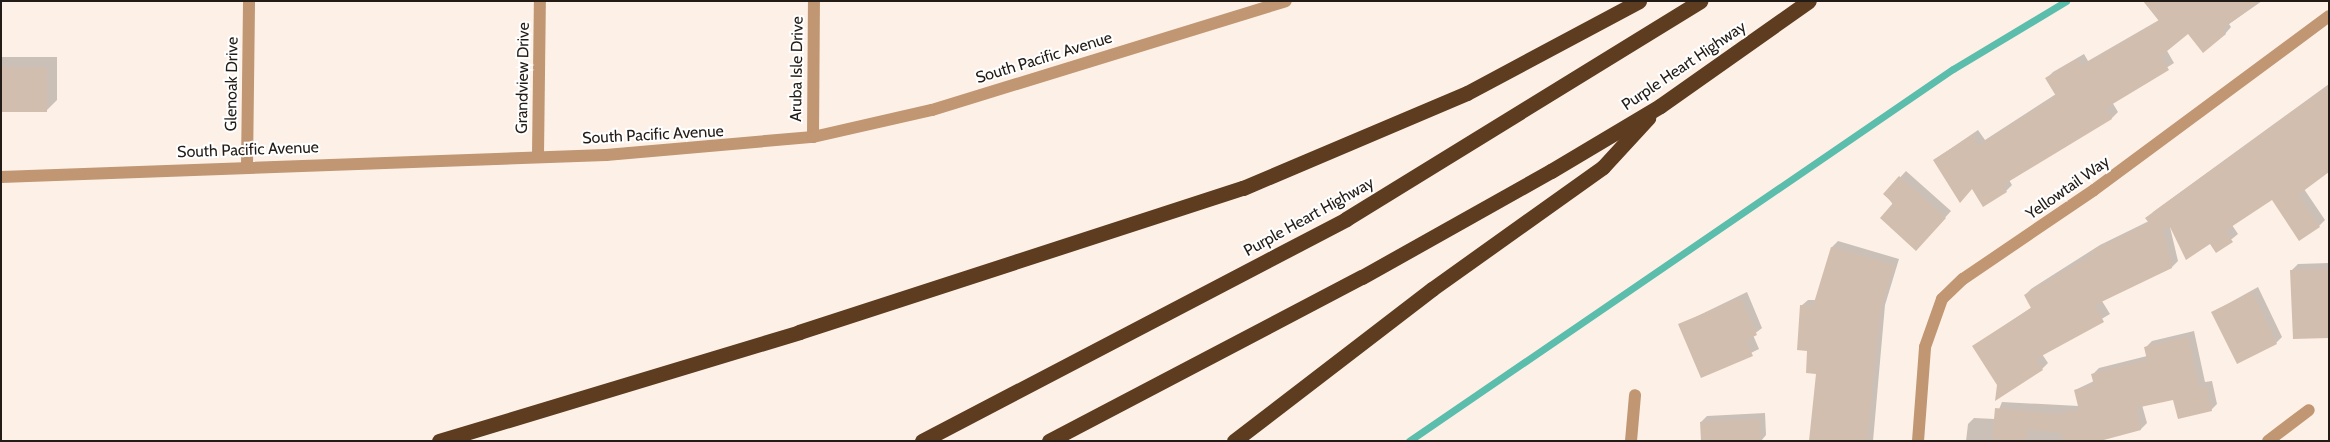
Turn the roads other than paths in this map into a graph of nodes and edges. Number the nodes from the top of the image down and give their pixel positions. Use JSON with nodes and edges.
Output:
{"nodes":[{"id":1,"x":249,"y":1,"type":"edge"},
{"id":2,"x":540,"y":1,"type":"edge"},
{"id":3,"x":814,"y":1,"type":"edge"},
{"id":4,"x":1286,"y":1,"type":"edge"},
{"id":5,"x":1638,"y":1,"type":"edge"},
{"id":6,"x":1700,"y":1,"type":"edge"},
{"id":7,"x":1809,"y":1,"type":"edge"},
{"id":8,"x":2329,"y":16,"type":"edge"},
{"id":9,"x":1660,"y":106,"type":"junction"},
{"id":10,"x":813,"y":137,"type":"junction"},
{"id":11,"x":538,"y":155,"type":"junction"},
{"id":12,"x":247,"y":167,"type":"junction"},
{"id":13,"x":1,"y":177,"type":"edge"},
{"id":14,"x":1635,"y":395,"type":"dead end"},
{"id":15,"x":2309,"y":410,"type":"dead end"},
{"id":16,"x":440,"y":441,"type":"edge"},
{"id":17,"x":922,"y":441,"type":"edge"},
{"id":18,"x":1049,"y":441,"type":"edge"},
{"id":19,"x":1234,"y":441,"type":"edge"},
{"id":20,"x":1630,"y":441,"type":"edge"},
{"id":21,"x":1918,"y":441,"type":"edge"},
{"id":22,"x":2268,"y":441,"type":"edge"}],
"edges":[{"from":1,"to":12,"type":"street","name":"Glenoak Drive"},
{"from":2,"to":11,"type":"street","name":"Grandview Drive"},
{"from":3,"to":10,"type":"street","name":"Aruba Isle Drive"},
{"from":4,"to":10,"type":"street","name":"South Pacific Avenue"},
{"from":5,"to":16,"type":"highway"},
{"from":6,"to":17,"type":"highway","name":"Purple Heart Highway"},
{"from":7,"to":9,"type":"highway","name":"Purple Heart Highway"},
{"from":8,"to":21,"type":"street","name":"Yellowtail Way"},
{"from":9,"to":18,"type":"highway","name":"Purple Heart Highway"},
{"from":9,"to":19,"type":"highway"},
{"from":10,"to":11,"type":"street","name":"South Pacific Avenue"},
{"from":11,"to":12,"type":"street","name":"South Pacific Avenue"},
{"from":12,"to":13,"type":"street","name":"South Pacific Avenue"},
{"from":14,"to":20,"type":"street"},
{"from":15,"to":22,"type":"street"}]}
